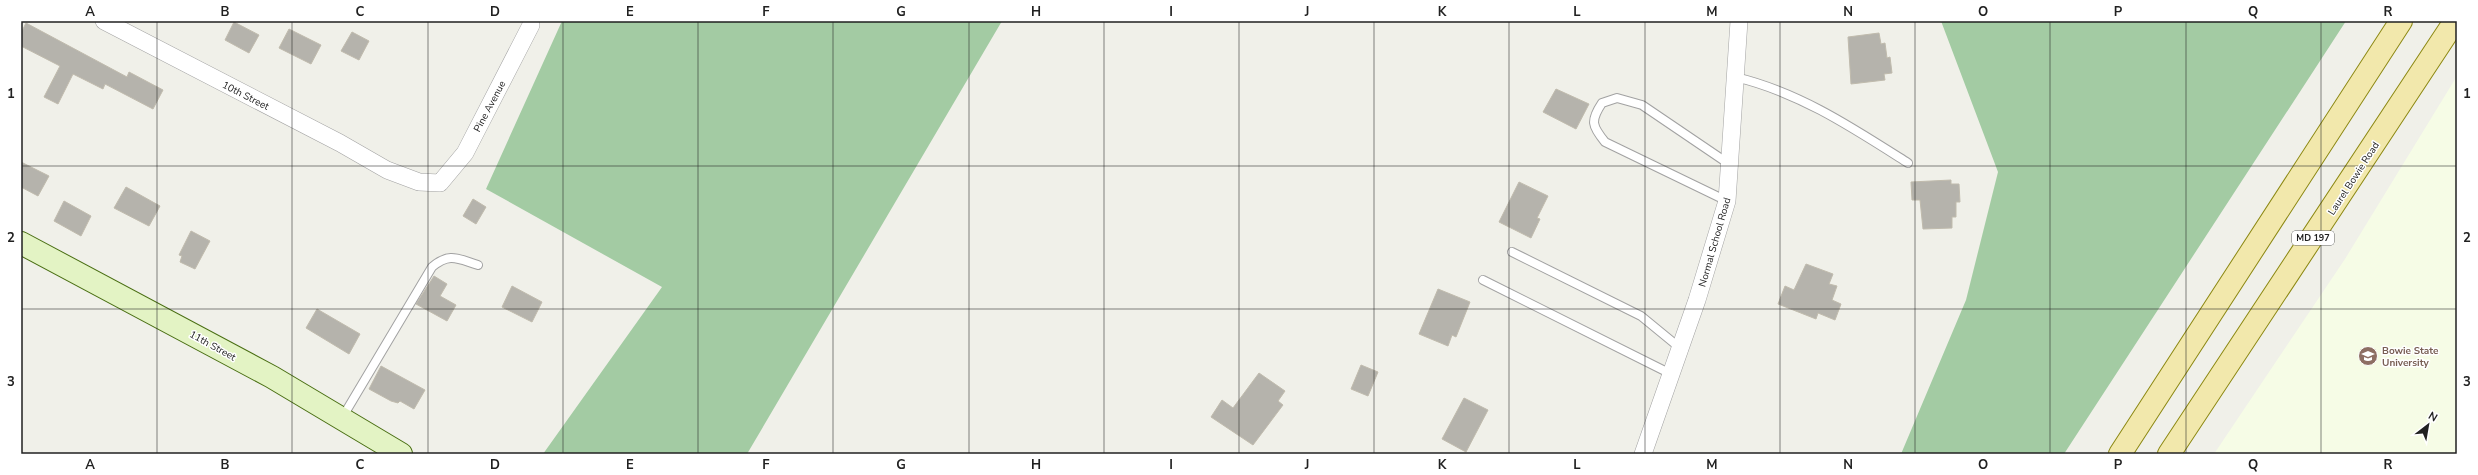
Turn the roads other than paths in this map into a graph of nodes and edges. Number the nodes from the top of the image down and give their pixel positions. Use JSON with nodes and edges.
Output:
{"nodes":[{"id":1,"x":104,"y":21,"type":"edge"},
{"id":2,"x":1739,"y":21,"type":"edge"},
{"id":3,"x":2401,"y":21,"type":"edge"},
{"id":4,"x":2455,"y":21,"type":"edge"},
{"id":5,"x":531,"y":25,"type":"dead end"},
{"id":6,"x":1735,"y":77,"type":"junction"},
{"id":7,"x":1908,"y":163,"type":"dead end"},
{"id":8,"x":1730,"y":164,"type":"junction"},
{"id":9,"x":440,"y":183,"type":"joint"},
{"id":10,"x":1727,"y":201,"type":"junction"},
{"id":11,"x":21,"y":243,"type":"edge"},
{"id":12,"x":1512,"y":252,"type":"dead end"},
{"id":13,"x":478,"y":265,"type":"dead end"},
{"id":14,"x":1483,"y":280,"type":"dead end"},
{"id":15,"x":1680,"y":348,"type":"junction"},
{"id":16,"x":1671,"y":374,"type":"junction"},
{"id":17,"x":342,"y":418,"type":"junction"},
{"id":18,"x":401,"y":454,"type":"edge"},
{"id":19,"x":1643,"y":454,"type":"edge"},
{"id":20,"x":2120,"y":454,"type":"edge"},
{"id":21,"x":2170,"y":454,"type":"edge"}],
"edges":[{"from":1,"to":9,"type":"street","name":"10th Street"},
{"from":2,"to":6,"type":"street","name":"Normal School Road"},
{"from":3,"to":20,"type":"main road"},
{"from":4,"to":21,"type":"main road","name":"Laurel Bowie Road","number":"MD 197"},
{"from":5,"to":9,"type":"street","name":"Pine Avenue"},
{"from":6,"to":7,"type":"lane"},
{"from":6,"to":8,"type":"street","name":"Normal School Road"},
{"from":8,"to":10,"type":"street","name":"Normal School Road"},
{"from":8,"to":10,"type":"lane"},
{"from":10,"to":15,"type":"street","name":"Normal School Road"},
{"from":11,"to":17,"type":"main road","name":"11th Street"},
{"from":12,"to":15,"type":"lane"},
{"from":13,"to":17,"type":"lane"},
{"from":14,"to":16,"type":"lane"},
{"from":15,"to":16,"type":"street","name":"Normal School Road"},
{"from":16,"to":19,"type":"street","name":"Normal School Road"},
{"from":17,"to":18,"type":"main road","name":"11th Street"}]}
